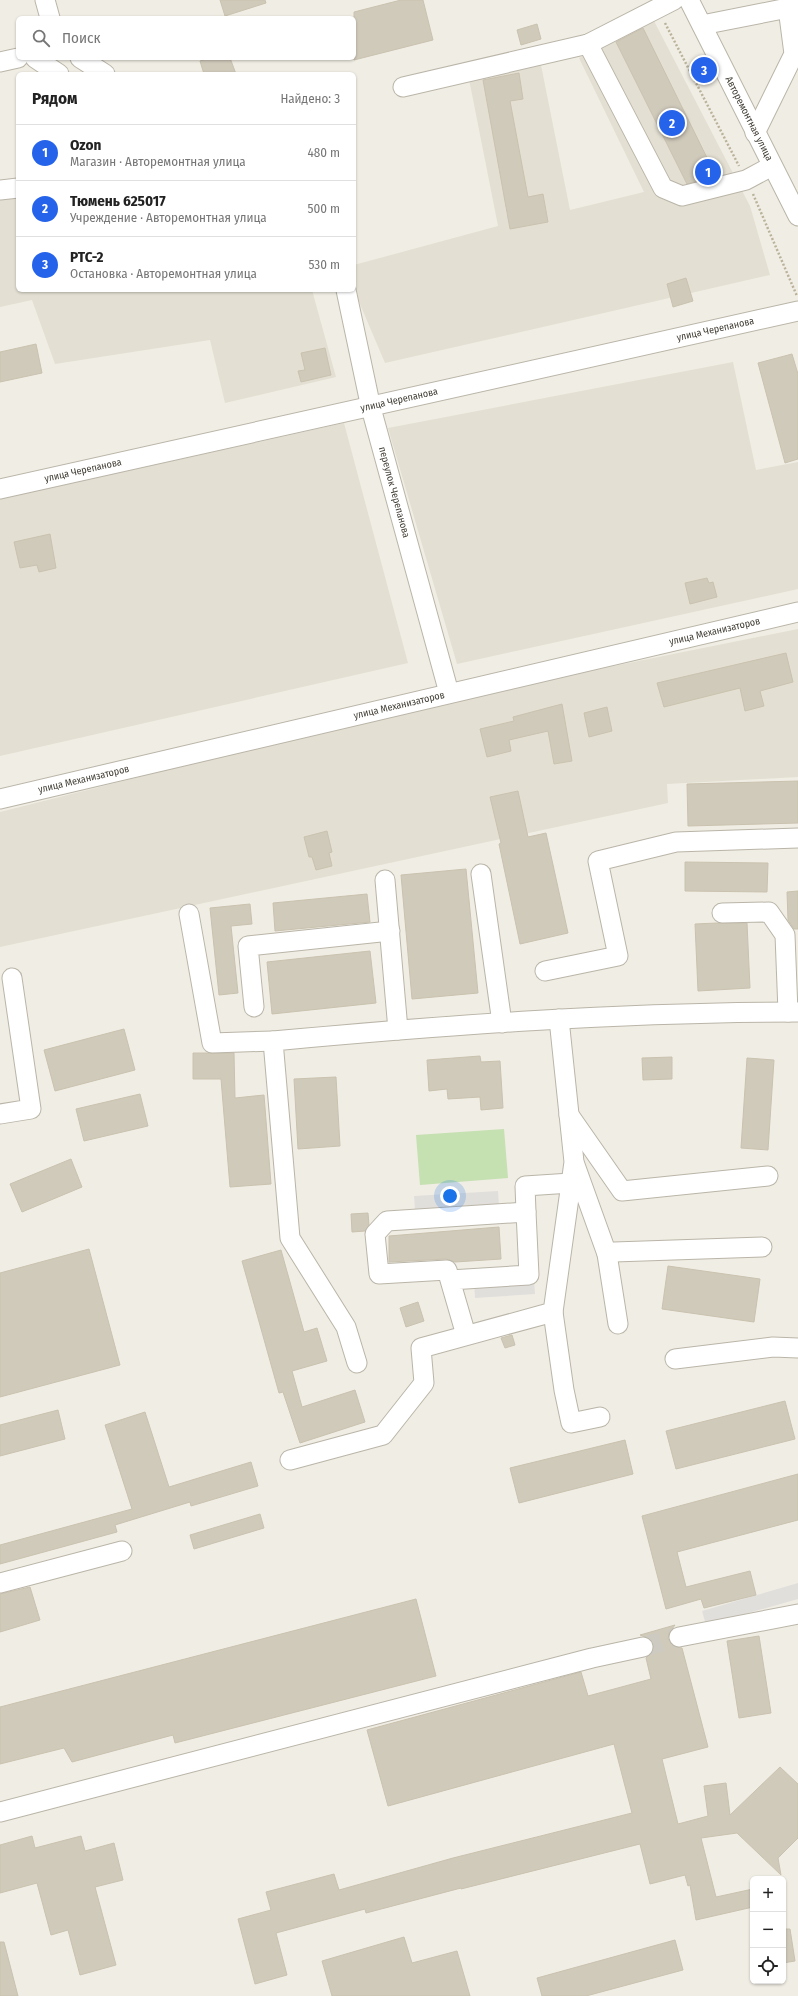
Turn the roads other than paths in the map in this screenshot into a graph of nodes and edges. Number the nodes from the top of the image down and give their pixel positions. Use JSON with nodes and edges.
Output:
{"nodes":[{"id":1,"x":45,"y":0,"type":"edge"},
{"id":2,"x":674,"y":0,"type":"edge"},
{"id":3,"x":689,"y":0,"type":"edge"},
{"id":4,"x":793,"y":7,"type":"edge"},
{"id":5,"x":49,"y":16,"type":"edge"},
{"id":6,"x":702,"y":25,"type":"junction"},
{"id":7,"x":588,"y":44,"type":"junction"},
{"id":8,"x":16,"y":58,"type":"edge"},
{"id":9,"x":38,"y":60,"type":"edge"},
{"id":10,"x":83,"y":60,"type":"edge"},
{"id":11,"x":0,"y":62,"type":"edge"},
{"id":12,"x":56,"y":72,"type":"edge"},
{"id":13,"x":102,"y":72,"type":"edge"},
{"id":14,"x":403,"y":87,"type":"dead end"},
{"id":15,"x":755,"y":133,"type":"junction"},
{"id":16,"x":772,"y":166,"type":"junction"},
{"id":17,"x":16,"y":188,"type":"edge"},
{"id":18,"x":0,"y":190,"type":"edge"},
{"id":19,"x":798,"y":216,"type":"edge"},
{"id":20,"x":346,"y":292,"type":"edge"},
{"id":21,"x":798,"y":311,"type":"edge"},
{"id":22,"x":371,"y":408,"type":"junction"},
{"id":23,"x":0,"y":489,"type":"edge"},
{"id":24,"x":798,"y":612,"type":"edge"},
{"id":25,"x":449,"y":693,"type":"junction"},
{"id":26,"x":0,"y":799,"type":"edge"},
{"id":27,"x":798,"y":838,"type":"edge"},
{"id":28,"x":481,"y":874,"type":"dead end"},
{"id":29,"x":385,"y":880,"type":"dead end"},
{"id":30,"x":722,"y":913,"type":"dead end"},
{"id":31,"x":189,"y":914,"type":"dead end"},
{"id":32,"x":390,"y":931,"type":"junction"},
{"id":33,"x":545,"y":971,"type":"dead end"},
{"id":34,"x":12,"y":978,"type":"dead end"},
{"id":35,"x":254,"y":1007,"type":"dead end"},
{"id":36,"x":793,"y":1012,"type":"edge"},
{"id":37,"x":560,"y":1019,"type":"junction"},
{"id":38,"x":502,"y":1023,"type":"junction"},
{"id":39,"x":398,"y":1030,"type":"junction"},
{"id":40,"x":273,"y":1041,"type":"junction"},
{"id":41,"x":0,"y":1114,"type":"edge"},
{"id":42,"x":568,"y":1114,"type":"junction"},
{"id":43,"x":574,"y":1162,"type":"junction"},
{"id":44,"x":768,"y":1176,"type":"dead end"},
{"id":45,"x":571,"y":1183,"type":"junction"},
{"id":46,"x":526,"y":1212,"type":"junction"},
{"id":47,"x":762,"y":1248,"type":"dead end"},
{"id":48,"x":607,"y":1254,"type":"junction"},
{"id":49,"x":450,"y":1280,"type":"junction"},
{"id":50,"x":553,"y":1312,"type":"junction"},
{"id":51,"x":618,"y":1324,"type":"dead end"},
{"id":52,"x":466,"y":1335,"type":"junction"},
{"id":53,"x":798,"y":1348,"type":"edge"},
{"id":54,"x":675,"y":1358,"type":"dead end"},
{"id":55,"x":357,"y":1363,"type":"dead end"},
{"id":56,"x":600,"y":1417,"type":"dead end"},
{"id":57,"x":290,"y":1460,"type":"dead end"},
{"id":58,"x":122,"y":1551,"type":"dead end"},
{"id":59,"x":0,"y":1583,"type":"edge"},
{"id":60,"x":798,"y":1614,"type":"edge"},
{"id":61,"x":679,"y":1637,"type":"tunnel mouth"},
{"id":62,"x":643,"y":1647,"type":"tunnel mouth"},
{"id":63,"x":0,"y":1812,"type":"edge"}],
"edges":[{"from":1,"to":5,"type":"street"},
{"from":2,"to":7,"type":"street"},
{"from":3,"to":6,"type":"street","name":"Авторемонтная улица"},
{"from":4,"to":6,"type":"street"},
{"from":4,"to":15,"type":"street"},
{"from":6,"to":15,"type":"street","name":"Авторемонтная улица"},
{"from":7,"to":14,"type":"street"},
{"from":7,"to":16,"type":"street"},
{"from":8,"to":11,"type":"street"},
{"from":9,"to":12,"type":"street"},
{"from":10,"to":13,"type":"street"},
{"from":15,"to":16,"type":"street","name":"Авторемонтная улица"},
{"from":16,"to":19,"type":"street","name":"Авторемонтная улица"},
{"from":17,"to":18,"type":"street"},
{"from":20,"to":22,"type":"street","name":"переулок Черепанова"},
{"from":21,"to":22,"type":"street","name":"улица Черепанова"},
{"from":22,"to":23,"type":"street","name":"улица Черепанова"},
{"from":22,"to":25,"type":"street","name":"переулок Черепанова"},
{"from":24,"to":25,"type":"street","name":"улица Механизаторов"},
{"from":25,"to":26,"type":"street","name":"улица Механизаторов"},
{"from":27,"to":33,"type":"street"},
{"from":28,"to":38,"type":"street"},
{"from":29,"to":32,"type":"street"},
{"from":30,"to":36,"type":"street"},
{"from":31,"to":40,"type":"street"},
{"from":32,"to":35,"type":"street"},
{"from":32,"to":39,"type":"street"},
{"from":34,"to":41,"type":"street"},
{"from":36,"to":37,"type":"street"},
{"from":37,"to":38,"type":"street"},
{"from":37,"to":42,"type":"street"},
{"from":38,"to":39,"type":"street"},
{"from":39,"to":40,"type":"street"},
{"from":40,"to":55,"type":"street"},
{"from":42,"to":43,"type":"street"},
{"from":42,"to":44,"type":"street"},
{"from":43,"to":45,"type":"street"},
{"from":43,"to":48,"type":"street"},
{"from":45,"to":46,"type":"street"},
{"from":45,"to":50,"type":"street"},
{"from":46,"to":49,"type":"street"},
{"from":46,"to":49,"type":"street"},
{"from":47,"to":48,"type":"street"},
{"from":48,"to":51,"type":"street"},
{"from":49,"to":52,"type":"street"},
{"from":50,"to":52,"type":"street"},
{"from":50,"to":56,"type":"street"},
{"from":52,"to":57,"type":"street"},
{"from":53,"to":54,"type":"street"},
{"from":58,"to":59,"type":"street"},
{"from":60,"to":61,"type":"street"},
{"from":62,"to":63,"type":"street"}]}
